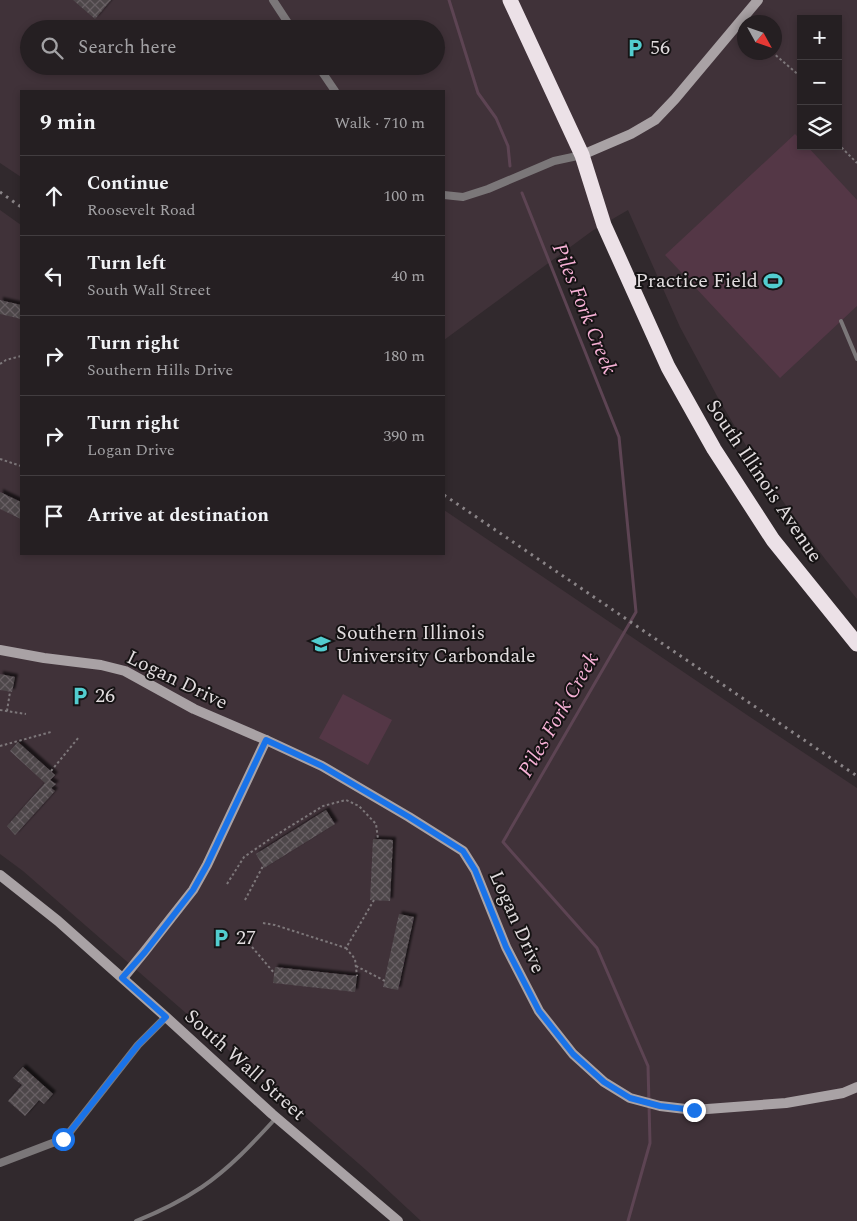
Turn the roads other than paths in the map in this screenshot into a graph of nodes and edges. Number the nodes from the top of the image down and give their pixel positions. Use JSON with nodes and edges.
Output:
{"nodes":[{"id":1,"x":273,"y":0,"type":"edge"},
{"id":2,"x":510,"y":0,"type":"edge"},
{"id":3,"x":758,"y":0,"type":"edge"},
{"id":4,"x":286,"y":20,"type":"edge"},
{"id":5,"x":324,"y":75,"type":"edge"},
{"id":6,"x":334,"y":90,"type":"edge"},
{"id":7,"x":582,"y":155,"type":"junction"},
{"id":8,"x":445,"y":195,"type":"edge"},
{"id":9,"x":840,"y":321,"type":"dead end"},
{"id":10,"x":857,"y":359,"type":"edge"},
{"id":11,"x":857,"y":644,"type":"edge"},
{"id":12,"x":0,"y":650,"type":"edge"},
{"id":13,"x":266,"y":740,"type":"junction"},
{"id":14,"x":0,"y":875,"type":"edge"},
{"id":15,"x":122,"y":978,"type":"junction"},
{"id":16,"x":166,"y":1017,"type":"junction"},
{"id":17,"x":857,"y":1087,"type":"edge"},
{"id":18,"x":276,"y":1118,"type":"junction"},
{"id":19,"x":0,"y":1163,"type":"edge"},
{"id":20,"x":136,"y":1221,"type":"edge"},
{"id":21,"x":398,"y":1221,"type":"edge"}],
"edges":[{"from":1,"to":4,"type":"street"},
{"from":2,"to":7,"type":"highway","name":"South Illinois Avenue"},
{"from":3,"to":7,"type":"street"},
{"from":5,"to":6,"type":"street"},
{"from":7,"to":8,"type":"street"},
{"from":7,"to":11,"type":"highway","name":"South Illinois Avenue"},
{"from":9,"to":10,"type":"lane"},
{"from":12,"to":13,"type":"street","name":"Logan Drive"},
{"from":13,"to":15,"type":"street"},
{"from":13,"to":17,"type":"street","name":"Logan Drive"},
{"from":14,"to":15,"type":"street","name":"South Wall Street"},
{"from":15,"to":16,"type":"street","name":"South Wall Street"},
{"from":16,"to":18,"type":"street","name":"South Wall Street"},
{"from":16,"to":19,"type":"street"},
{"from":18,"to":20,"type":"lane"},
{"from":18,"to":21,"type":"street","name":"South Wall Street"}]}
